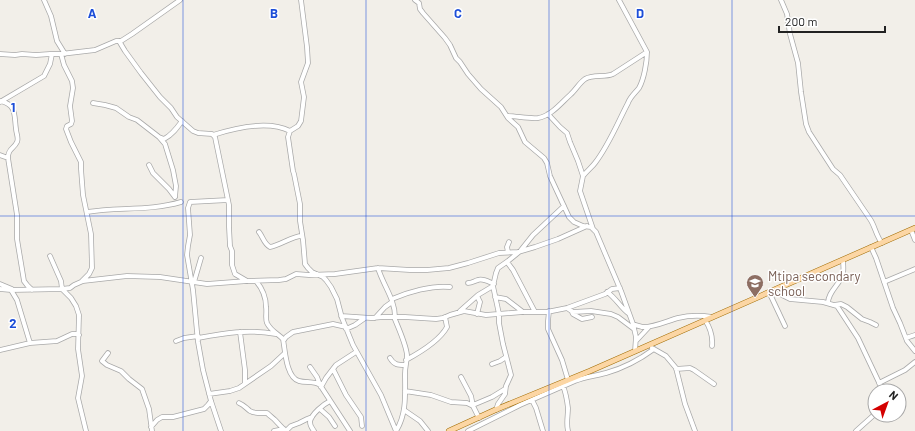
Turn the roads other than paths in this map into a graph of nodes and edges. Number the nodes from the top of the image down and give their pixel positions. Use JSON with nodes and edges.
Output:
{"nodes":[{"id":1,"x":44,"y":0,"type":"edge"},
{"id":2,"x":180,"y":0,"type":"edge"},
{"id":3,"x":301,"y":0,"type":"edge"},
{"id":4,"x":415,"y":0,"type":"edge"},
{"id":5,"x":619,"y":0,"type":"edge"},
{"id":6,"x":781,"y":0,"type":"edge"},
{"id":7,"x":119,"y":41,"type":"junction"},
{"id":8,"x":647,"y":52,"type":"junction"},
{"id":9,"x":0,"y":54,"type":"edge"},
{"id":10,"x":52,"y":54,"type":"junction"},
{"id":11,"x":63,"y":54,"type":"junction"},
{"id":12,"x":1,"y":101,"type":"edge"},
{"id":13,"x":93,"y":103,"type":"dead end"},
{"id":14,"x":548,"y":114,"type":"junction"},
{"id":15,"x":507,"y":116,"type":"junction"},
{"id":16,"x":182,"y":121,"type":"junction"},
{"id":17,"x":290,"y":131,"type":"junction"},
{"id":18,"x":213,"y":135,"type":"junction"},
{"id":19,"x":160,"y":137,"type":"junction"},
{"id":20,"x":0,"y":155,"type":"edge"},
{"id":21,"x":8,"y":158,"type":"junction"},
{"id":22,"x":149,"y":165,"type":"dead end"},
{"id":23,"x":583,"y":176,"type":"junction"},
{"id":24,"x":174,"y":197,"type":"junction"},
{"id":25,"x":228,"y":200,"type":"junction"},
{"id":26,"x":181,"y":202,"type":"junction"},
{"id":27,"x":189,"y":203,"type":"junction"},
{"id":28,"x":564,"y":206,"type":"junction"},
{"id":29,"x":87,"y":212,"type":"junction"},
{"id":30,"x":587,"y":226,"type":"junction"},
{"id":31,"x":593,"y":228,"type":"junction"},
{"id":32,"x":913,"y":229,"type":"edge"},
{"id":33,"x":259,"y":232,"type":"dead end"},
{"id":34,"x":302,"y":236,"type":"junction"},
{"id":35,"x":915,"y":240,"type":"edge"},
{"id":36,"x":509,"y":242,"type":"dead end"},
{"id":37,"x":882,"y":243,"type":"junction"},
{"id":38,"x":871,"y":247,"type":"junction"},
{"id":39,"x":520,"y":251,"type":"junction"},
{"id":40,"x":508,"y":252,"type":"junction"},
{"id":41,"x":50,"y":256,"type":"dead end"},
{"id":42,"x":201,"y":258,"type":"dead end"},
{"id":43,"x":843,"y":260,"type":"junction"},
{"id":44,"x":507,"y":262,"type":"junction"},
{"id":45,"x":378,"y":268,"type":"junction"},
{"id":46,"x":915,"y":269,"type":"edge"},
{"id":47,"x":316,"y":274,"type":"junction"},
{"id":48,"x":247,"y":281,"type":"junction"},
{"id":49,"x":256,"y":281,"type":"junction"},
{"id":50,"x":81,"y":282,"type":"junction"},
{"id":51,"x":192,"y":282,"type":"junction"},
{"id":52,"x":884,"y":282,"type":"junction"},
{"id":53,"x":468,"y":283,"type":"dead end"},
{"id":54,"x":0,"y":284,"type":"edge"},
{"id":55,"x":493,"y":285,"type":"junction"},
{"id":56,"x":450,"y":287,"type":"dead end"},
{"id":57,"x":781,"y":287,"type":"junction"},
{"id":58,"x":620,"y":288,"type":"junction"},
{"id":59,"x":0,"y":289,"type":"edge"},
{"id":60,"x":62,"y":289,"type":"junction"},
{"id":61,"x":12,"y":290,"type":"junction"},
{"id":62,"x":32,"y":290,"type":"junction"},
{"id":63,"x":607,"y":292,"type":"junction"},
{"id":64,"x":769,"y":292,"type":"junction"},
{"id":65,"x":477,"y":296,"type":"junction"},
{"id":66,"x":496,"y":297,"type":"junction"},
{"id":67,"x":392,"y":300,"type":"junction"},
{"id":68,"x":338,"y":303,"type":"junction"},
{"id":69,"x":828,"y":303,"type":"junction"},
{"id":70,"x":834,"y":305,"type":"junction"},
{"id":71,"x":567,"y":308,"type":"junction"},
{"id":72,"x":549,"y":311,"type":"junction"},
{"id":73,"x":572,"y":311,"type":"junction"},
{"id":74,"x":460,"y":312,"type":"junction"},
{"id":75,"x":523,"y":312,"type":"junction"},
{"id":76,"x":535,"y":312,"type":"junction"},
{"id":77,"x":628,"y":313,"type":"junction"},
{"id":78,"x":477,"y":314,"type":"junction"},
{"id":79,"x":499,"y":314,"type":"junction"},
{"id":80,"x":351,"y":316,"type":"junction"},
{"id":81,"x":341,"y":317,"type":"junction"},
{"id":82,"x":394,"y":317,"type":"junction"},
{"id":83,"x":446,"y":317,"type":"junction"},
{"id":84,"x":592,"y":317,"type":"dead end"},
{"id":85,"x":713,"y":317,"type":"junction"},
{"id":86,"x":365,"y":318,"type":"junction"},
{"id":87,"x":375,"y":318,"type":"junction"},
{"id":88,"x":705,"y":320,"type":"junction"},
{"id":89,"x":632,"y":324,"type":"junction"},
{"id":90,"x":335,"y":325,"type":"junction"},
{"id":91,"x":876,"y":325,"type":"dead end"},
{"id":92,"x":785,"y":326,"type":"dead end"},
{"id":93,"x":649,"y":327,"type":"junction"},
{"id":94,"x":346,"y":328,"type":"junction"},
{"id":95,"x":634,"y":330,"type":"junction"},
{"id":96,"x":240,"y":332,"type":"junction"},
{"id":97,"x":278,"y":334,"type":"junction"},
{"id":98,"x":79,"y":335,"type":"junction"},
{"id":99,"x":915,"y":335,"type":"edge"},
{"id":100,"x":198,"y":337,"type":"junction"},
{"id":101,"x":906,"y":338,"type":"junction"},
{"id":102,"x":284,"y":340,"type":"junction"},
{"id":103,"x":176,"y":341,"type":"dead end"},
{"id":104,"x":636,"y":341,"type":"junction"},
{"id":105,"x":30,"y":343,"type":"junction"},
{"id":106,"x":646,"y":346,"type":"junction"},
{"id":107,"x":712,"y":346,"type":"dead end"},
{"id":108,"x":654,"y":349,"type":"junction"},
{"id":109,"x":0,"y":350,"type":"edge"},
{"id":110,"x":635,"y":351,"type":"junction"},
{"id":111,"x":915,"y":351,"type":"edge"},
{"id":112,"x":356,"y":352,"type":"junction"},
{"id":113,"x":108,"y":353,"type":"dead end"},
{"id":114,"x":285,"y":353,"type":"junction"},
{"id":115,"x":506,"y":357,"type":"junction"},
{"id":116,"x":390,"y":358,"type":"dead end"},
{"id":117,"x":406,"y":362,"type":"junction"},
{"id":118,"x":915,"y":362,"type":"edge"},
{"id":119,"x":492,"y":364,"type":"dead end"},
{"id":120,"x":310,"y":367,"type":"dead end"},
{"id":121,"x":676,"y":369,"type":"junction"},
{"id":122,"x":333,"y":370,"type":"junction"},
{"id":123,"x":461,"y":377,"type":"dead end"},
{"id":124,"x":568,"y":380,"type":"junction"},
{"id":125,"x":245,"y":383,"type":"junction"},
{"id":126,"x":880,"y":383,"type":"joint"},
{"id":127,"x":714,"y":384,"type":"dead end"},
{"id":128,"x":321,"y":386,"type":"junction"},
{"id":129,"x":563,"y":386,"type":"junction"},
{"id":130,"x":505,"y":389,"type":"junction"},
{"id":131,"x":405,"y":391,"type":"junction"},
{"id":132,"x":209,"y":394,"type":"junction"},
{"id":133,"x":532,"y":400,"type":"junction"},
{"id":134,"x":211,"y":401,"type":"junction"},
{"id":135,"x":330,"y":401,"type":"junction"},
{"id":136,"x":239,"y":403,"type":"dead end"},
{"id":137,"x":473,"y":405,"type":"junction"},
{"id":138,"x":320,"y":409,"type":"junction"},
{"id":139,"x":404,"y":410,"type":"junction"},
{"id":140,"x":496,"y":410,"type":"junction"},
{"id":141,"x":312,"y":417,"type":"junction"},
{"id":142,"x":479,"y":418,"type":"junction"},
{"id":143,"x":867,"y":421,"type":"edge"},
{"id":144,"x":335,"y":426,"type":"dead end"},
{"id":145,"x":362,"y":426,"type":"dead end"},
{"id":146,"x":151,"y":429,"type":"edge"},
{"id":147,"x":285,"y":430,"type":"edge"},
{"id":148,"x":86,"y":431,"type":"edge"},
{"id":149,"x":221,"y":431,"type":"edge"},
{"id":150,"x":274,"y":431,"type":"edge"},
{"id":151,"x":314,"y":431,"type":"edge"},
{"id":152,"x":350,"y":431,"type":"edge"},
{"id":153,"x":396,"y":431,"type":"edge"},
{"id":154,"x":428,"y":431,"type":"edge"},
{"id":155,"x":449,"y":431,"type":"edge"},
{"id":156,"x":468,"y":431,"type":"edge"},
{"id":157,"x":543,"y":431,"type":"edge"},
{"id":158,"x":568,"y":431,"type":"edge"},
{"id":159,"x":695,"y":431,"type":"edge"},
{"id":160,"x":856,"y":431,"type":"edge"}],
"edges":[{"from":1,"to":11,"type":"street"},
{"from":2,"to":7,"type":"street"},
{"from":3,"to":17,"type":"street"},
{"from":4,"to":15,"type":"street"},
{"from":5,"to":8,"type":"street"},
{"from":6,"to":37,"type":"street"},
{"from":7,"to":11,"type":"street"},
{"from":7,"to":16,"type":"street"},
{"from":8,"to":14,"type":"street"},
{"from":8,"to":23,"type":"street"},
{"from":9,"to":10,"type":"street"},
{"from":10,"to":11,"type":"street"},
{"from":10,"to":12,"type":"street"},
{"from":11,"to":29,"type":"street"},
{"from":12,"to":21,"type":"street"},
{"from":13,"to":19,"type":"street"},
{"from":14,"to":15,"type":"street"},
{"from":14,"to":23,"type":"street"},
{"from":15,"to":28,"type":"street"},
{"from":16,"to":18,"type":"street"},
{"from":16,"to":19,"type":"street"},
{"from":17,"to":18,"type":"street"},
{"from":17,"to":34,"type":"street"},
{"from":18,"to":25,"type":"street"},
{"from":19,"to":24,"type":"street"},
{"from":20,"to":21,"type":"street"},
{"from":21,"to":62,"type":"street"},
{"from":22,"to":24,"type":"street"},
{"from":23,"to":31,"type":"street"},
{"from":24,"to":26,"type":"street"},
{"from":25,"to":27,"type":"street"},
{"from":25,"to":48,"type":"street"},
{"from":26,"to":27,"type":"street"},
{"from":26,"to":29,"type":"street"},
{"from":27,"to":51,"type":"street"},
{"from":28,"to":30,"type":"street"},
{"from":28,"to":39,"type":"street"},
{"from":29,"to":50,"type":"street"},
{"from":30,"to":31,"type":"street"},
{"from":30,"to":39,"type":"street"},
{"from":31,"to":58,"type":"street"},
{"from":32,"to":35,"type":"street"},
{"from":32,"to":37,"type":"main road"},
{"from":33,"to":34,"type":"street"},
{"from":34,"to":47,"type":"street"},
{"from":36,"to":40,"type":"street"},
{"from":37,"to":38,"type":"main road"},
{"from":38,"to":43,"type":"main road"},
{"from":38,"to":52,"type":"street"},
{"from":39,"to":40,"type":"street"},
{"from":39,"to":44,"type":"street"},
{"from":40,"to":45,"type":"street"},
{"from":41,"to":60,"type":"street"},
{"from":42,"to":51,"type":"street"},
{"from":43,"to":57,"type":"main road"},
{"from":43,"to":69,"type":"street"},
{"from":44,"to":55,"type":"street"},
{"from":44,"to":76,"type":"street"},
{"from":45,"to":47,"type":"street"},
{"from":45,"to":67,"type":"street"},
{"from":46,"to":52,"type":"street"},
{"from":47,"to":49,"type":"street"},
{"from":47,"to":68,"type":"street"},
{"from":48,"to":49,"type":"street"},
{"from":48,"to":51,"type":"street"},
{"from":49,"to":97,"type":"street"},
{"from":50,"to":51,"type":"street"},
{"from":50,"to":60,"type":"street"},
{"from":51,"to":100,"type":"street"},
{"from":52,"to":101,"type":"street"},
{"from":53,"to":55,"type":"street"},
{"from":54,"to":61,"type":"street"},
{"from":55,"to":65,"type":"street"},
{"from":55,"to":66,"type":"street"},
{"from":56,"to":67,"type":"street"},
{"from":57,"to":64,"type":"main road"},
{"from":57,"to":69,"type":"street"},
{"from":58,"to":63,"type":"street"},
{"from":58,"to":77,"type":"street"},
{"from":59,"to":61,"type":"street"},
{"from":60,"to":62,"type":"street"},
{"from":60,"to":98,"type":"street"},
{"from":61,"to":62,"type":"street"},
{"from":61,"to":105,"type":"street"},
{"from":63,"to":71,"type":"street"},
{"from":63,"to":77,"type":"street"},
{"from":64,"to":85,"type":"main road"},
{"from":64,"to":92,"type":"street"},
{"from":65,"to":74,"type":"street"},
{"from":65,"to":78,"type":"street"},
{"from":66,"to":75,"type":"street"},
{"from":66,"to":79,"type":"street"},
{"from":67,"to":82,"type":"street"},
{"from":67,"to":87,"type":"street"},
{"from":68,"to":80,"type":"street"},
{"from":68,"to":81,"type":"street"},
{"from":69,"to":70,"type":"street"},
{"from":70,"to":91,"type":"street"},
{"from":70,"to":126,"type":"street"},
{"from":71,"to":72,"type":"street"},
{"from":71,"to":73,"type":"street"},
{"from":72,"to":76,"type":"street"},
{"from":72,"to":124,"type":"street"},
{"from":73,"to":84,"type":"street"},
{"from":73,"to":95,"type":"street"},
{"from":74,"to":78,"type":"street"},
{"from":74,"to":83,"type":"street"},
{"from":75,"to":76,"type":"street"},
{"from":75,"to":79,"type":"street"},
{"from":77,"to":89,"type":"street"},
{"from":78,"to":79,"type":"street"},
{"from":79,"to":115,"type":"street"},
{"from":80,"to":81,"type":"street"},
{"from":80,"to":86,"type":"street"},
{"from":81,"to":90,"type":"street"},
{"from":81,"to":94,"type":"street"},
{"from":82,"to":83,"type":"street"},
{"from":82,"to":87,"type":"street"},
{"from":82,"to":117,"type":"street"},
{"from":83,"to":117,"type":"street"},
{"from":85,"to":88,"type":"main road"},
{"from":85,"to":93,"type":"street"},
{"from":86,"to":87,"type":"street"},
{"from":86,"to":94,"type":"street"},
{"from":88,"to":106,"type":"main road"},
{"from":88,"to":107,"type":"street"},
{"from":89,"to":93,"type":"street"},
{"from":89,"to":95,"type":"street"},
{"from":90,"to":94,"type":"street"},
{"from":90,"to":102,"type":"street"},
{"from":93,"to":104,"type":"street"},
{"from":94,"to":112,"type":"street"},
{"from":95,"to":104,"type":"street"},
{"from":96,"to":97,"type":"street"},
{"from":96,"to":100,"type":"street"},
{"from":96,"to":125,"type":"street"},
{"from":97,"to":102,"type":"street"},
{"from":98,"to":105,"type":"street"},
{"from":98,"to":148,"type":"street"},
{"from":99,"to":101,"type":"street"},
{"from":100,"to":103,"type":"street"},
{"from":100,"to":132,"type":"street"},
{"from":101,"to":111,"type":"street"},
{"from":102,"to":114,"type":"street"},
{"from":104,"to":110,"type":"street"},
{"from":105,"to":109,"type":"street"},
{"from":106,"to":108,"type":"street"},
{"from":106,"to":110,"type":"main road"},
{"from":108,"to":121,"type":"street"},
{"from":108,"to":129,"type":"street"},
{"from":110,"to":124,"type":"main road"},
{"from":112,"to":122,"type":"street"},
{"from":112,"to":153,"type":"street"},
{"from":113,"to":146,"type":"street"},
{"from":114,"to":125,"type":"street"},
{"from":114,"to":128,"type":"street"},
{"from":115,"to":119,"type":"street"},
{"from":115,"to":130,"type":"street"},
{"from":116,"to":117,"type":"street"},
{"from":117,"to":131,"type":"street"},
{"from":118,"to":126,"type":"street"},
{"from":120,"to":128,"type":"street"},
{"from":121,"to":127,"type":"street"},
{"from":121,"to":159,"type":"street"},
{"from":122,"to":128,"type":"street"},
{"from":122,"to":145,"type":"street"},
{"from":123,"to":137,"type":"street"},
{"from":124,"to":140,"type":"main road"},
{"from":125,"to":132,"type":"street"},
{"from":128,"to":135,"type":"street"},
{"from":129,"to":133,"type":"street"},
{"from":129,"to":158,"type":"street"},
{"from":130,"to":137,"type":"street"},
{"from":130,"to":140,"type":"street"},
{"from":131,"to":137,"type":"street"},
{"from":131,"to":139,"type":"street"},
{"from":132,"to":134,"type":"street"},
{"from":133,"to":156,"type":"street"},
{"from":133,"to":157,"type":"street"},
{"from":134,"to":146,"type":"street"},
{"from":134,"to":149,"type":"street"},
{"from":135,"to":138,"type":"street"},
{"from":135,"to":152,"type":"street"},
{"from":136,"to":147,"type":"street"},
{"from":137,"to":142,"type":"street"},
{"from":138,"to":141,"type":"street"},
{"from":138,"to":144,"type":"street"},
{"from":139,"to":153,"type":"street"},
{"from":139,"to":154,"type":"street"},
{"from":140,"to":142,"type":"main road"},
{"from":141,"to":147,"type":"street"},
{"from":141,"to":151,"type":"street"},
{"from":142,"to":155,"type":"main road"},
{"from":143,"to":160,"type":"street"},
{"from":147,"to":150,"type":"street"}]}
